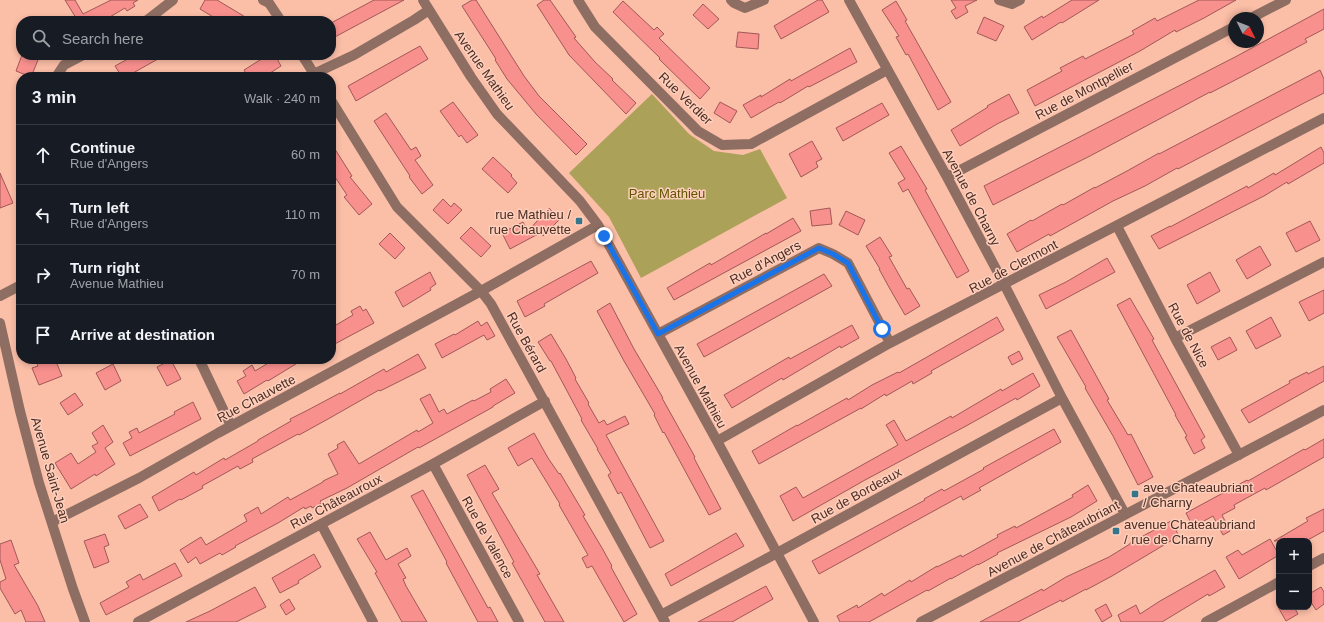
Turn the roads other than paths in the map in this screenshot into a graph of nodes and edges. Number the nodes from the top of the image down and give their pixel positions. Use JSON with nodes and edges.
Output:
{"nodes":[{"id":1,"x":173,"y":0,"type":"edge"},
{"id":2,"x":263,"y":0,"type":"edge"},
{"id":3,"x":422,"y":0,"type":"edge"},
{"id":4,"x":578,"y":0,"type":"edge"},
{"id":5,"x":732,"y":0,"type":"edge"},
{"id":6,"x":764,"y":0,"type":"edge"},
{"id":7,"x":849,"y":0,"type":"edge"},
{"id":8,"x":999,"y":0,"type":"edge"},
{"id":9,"x":1020,"y":0,"type":"edge"},
{"id":10,"x":1286,"y":0,"type":"edge"},
{"id":11,"x":429,"y":10,"type":"junction"},
{"id":12,"x":1263,"y":12,"type":"edge"},
{"id":13,"x":152,"y":16,"type":"edge"},
{"id":14,"x":278,"y":16,"type":"edge"},
{"id":15,"x":1228,"y":30,"type":"edge"},
{"id":16,"x":74,"y":60,"type":"edge"},
{"id":17,"x":304,"y":60,"type":"edge"},
{"id":18,"x":887,"y":70,"type":"junction"},
{"id":19,"x":60,"y":72,"type":"edge"},
{"id":20,"x":310,"y":72,"type":"edge"},
{"id":21,"x":320,"y":72,"type":"edge"},
{"id":22,"x":336,"y":108,"type":"edge"},
{"id":23,"x":1324,"y":118,"type":"edge"},
{"id":24,"x":947,"y":177,"type":"junction"},
{"id":25,"x":598,"y":226,"type":"junction"},
{"id":26,"x":1117,"y":226,"type":"junction"},
{"id":27,"x":1324,"y":262,"type":"edge"},
{"id":28,"x":1004,"y":284,"type":"junction"},
{"id":29,"x":16,"y":288,"type":"edge"},
{"id":30,"x":481,"y":291,"type":"junction"},
{"id":31,"x":0,"y":296,"type":"edge"},
{"id":32,"x":0,"y":323,"type":"edge"},
{"id":33,"x":658,"y":334,"type":"junction"},
{"id":34,"x":1175,"y":338,"type":"junction"},
{"id":35,"x":890,"y":344,"type":"junction"},
{"id":36,"x":200,"y":364,"type":"edge"},
{"id":37,"x":1062,"y":398,"type":"junction"},
{"id":38,"x":545,"y":401,"type":"junction"},
{"id":39,"x":1324,"y":410,"type":"edge"},
{"id":40,"x":231,"y":426,"type":"junction"},
{"id":41,"x":716,"y":441,"type":"junction"},
{"id":42,"x":1239,"y":455,"type":"junction"},
{"id":43,"x":433,"y":464,"type":"junction"},
{"id":44,"x":1125,"y":514,"type":"junction"},
{"id":45,"x":52,"y":522,"type":"junction"},
{"id":46,"x":321,"y":524,"type":"junction"},
{"id":47,"x":777,"y":553,"type":"junction"},
{"id":48,"x":1324,"y":558,"type":"edge"},
{"id":49,"x":1312,"y":564,"type":"edge"},
{"id":50,"x":1276,"y":584,"type":"edge"},
{"id":51,"x":663,"y":618,"type":"edge"},
{"id":52,"x":85,"y":622,"type":"edge"},
{"id":53,"x":138,"y":622,"type":"edge"},
{"id":54,"x":373,"y":622,"type":"edge"},
{"id":55,"x":519,"y":622,"type":"edge"},
{"id":56,"x":814,"y":622,"type":"edge"},
{"id":57,"x":921,"y":622,"type":"edge"},
{"id":58,"x":1206,"y":622,"type":"edge"}],
"edges":[{"from":1,"to":13,"type":"street"},
{"from":2,"to":14,"type":"street"},
{"from":3,"to":11,"type":"street","name":"Avenue Mathieu"},
{"from":4,"to":18,"type":"street","name":"Rue Verdier"},
{"from":5,"to":6,"type":"street"},
{"from":7,"to":18,"type":"street","name":"Avenue de Charny"},
{"from":8,"to":9,"type":"street"},
{"from":10,"to":12,"type":"street"},
{"from":11,"to":21,"type":"street"},
{"from":11,"to":25,"type":"street","name":"Avenue Mathieu"},
{"from":15,"to":24,"type":"street","name":"Rue de Montpellier"},
{"from":16,"to":19,"type":"street"},
{"from":17,"to":20,"type":"street"},
{"from":18,"to":24,"type":"street","name":"Avenue de Charny"},
{"from":22,"to":30,"type":"street","name":"Rue Bérard"},
{"from":23,"to":26,"type":"street","name":"Rue de Clermont"},
{"from":24,"to":28,"type":"street","name":"Avenue de Charny"},
{"from":25,"to":30,"type":"street","name":"Rue Chauvette"},
{"from":25,"to":33,"type":"street","name":"Avenue Mathieu"},
{"from":26,"to":28,"type":"street","name":"Rue de Clermont"},
{"from":26,"to":34,"type":"street","name":"Rue de Nice"},
{"from":27,"to":34,"type":"street"},
{"from":28,"to":35,"type":"street","name":"Rue de Clermont"},
{"from":28,"to":37,"type":"street","name":"Avenue de Charny"},
{"from":29,"to":31,"type":"street"},
{"from":30,"to":38,"type":"street","name":"Rue Bérard"},
{"from":30,"to":40,"type":"street","name":"Rue Chauvette"},
{"from":32,"to":45,"type":"street","name":"Avenue Saint-Jean"},
{"from":33,"to":35,"type":"street","name":"Rue d'Angers"},
{"from":33,"to":41,"type":"street","name":"Avenue Mathieu"},
{"from":34,"to":42,"type":"street","name":"Rue de Nice"},
{"from":35,"to":41,"type":"street","name":"Rue de Clermont"},
{"from":36,"to":40,"type":"street"},
{"from":37,"to":44,"type":"street","name":"Avenue de Charny"},
{"from":37,"to":47,"type":"street","name":"Rue de Bordeaux"},
{"from":38,"to":43,"type":"street","name":"Rue Châteauroux"},
{"from":38,"to":51,"type":"street","name":"Rue Bérard"},
{"from":39,"to":42,"type":"street","name":"Avenue de Châteaubriant"},
{"from":40,"to":45,"type":"street","name":"Rue Chauvette"},
{"from":41,"to":47,"type":"street","name":"Avenue Mathieu"},
{"from":42,"to":44,"type":"street","name":"Avenue de Châteaubriant"},
{"from":43,"to":46,"type":"street","name":"Rue Châteauroux"},
{"from":43,"to":55,"type":"street","name":"Rue de Valence"},
{"from":44,"to":57,"type":"street","name":"Avenue de Châteaubriant"},
{"from":45,"to":52,"type":"street","name":"Avenue Saint-Jean"},
{"from":46,"to":53,"type":"street","name":"Rue Châteauroux"},
{"from":46,"to":54,"type":"street"},
{"from":47,"to":51,"type":"street","name":"Rue de Bordeaux"},
{"from":47,"to":56,"type":"street","name":"Avenue Mathieu"},
{"from":48,"to":49,"type":"street"},
{"from":50,"to":58,"type":"street"}]}
